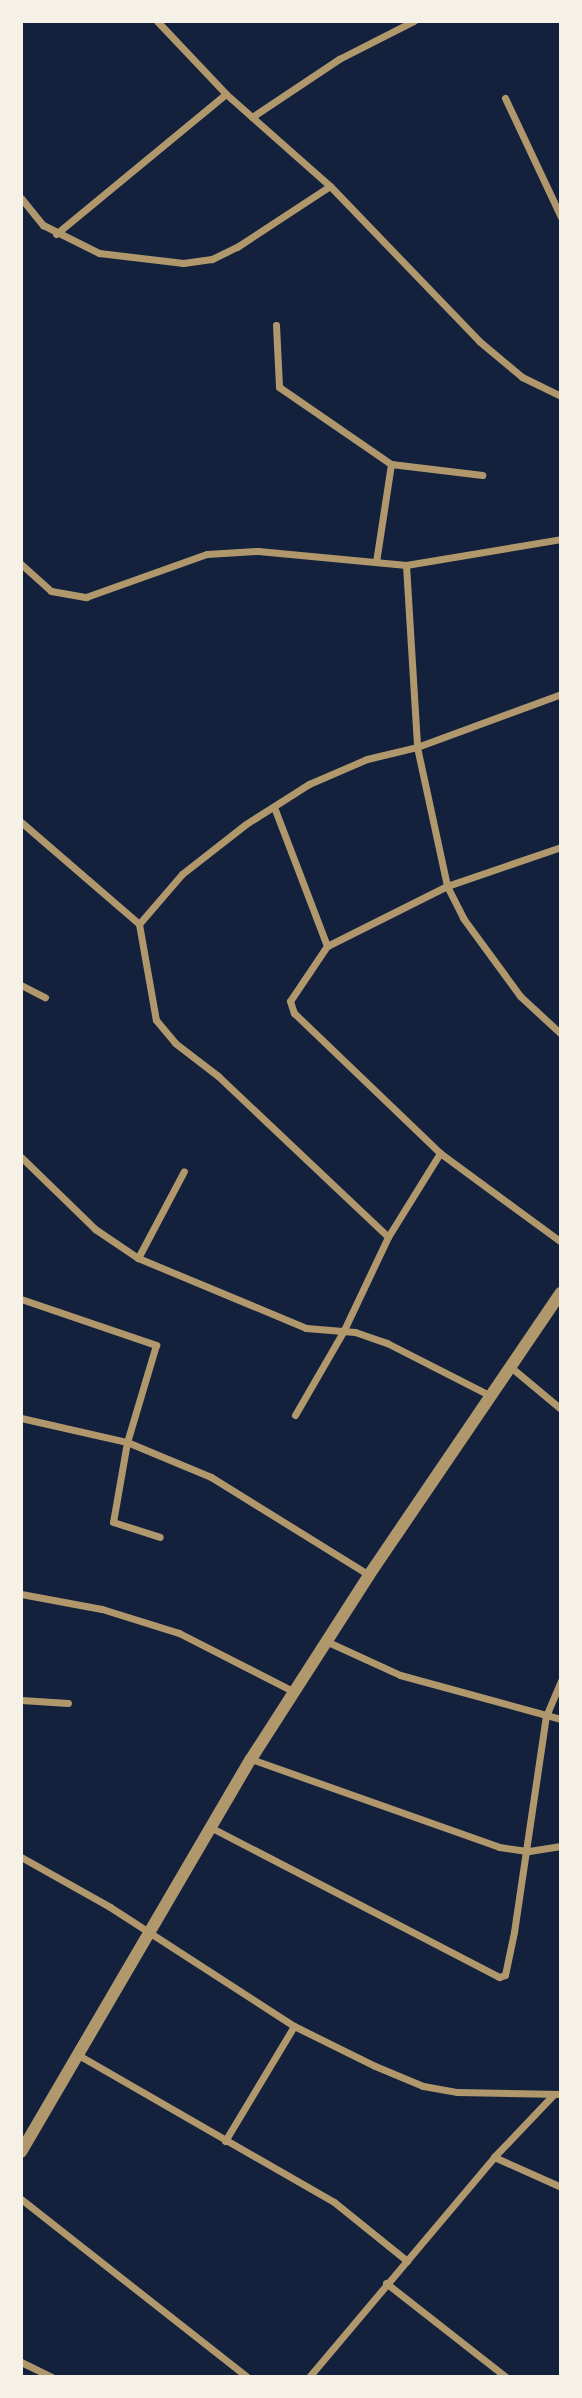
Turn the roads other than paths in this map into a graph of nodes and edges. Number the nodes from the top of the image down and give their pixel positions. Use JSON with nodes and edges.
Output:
{"nodes":[{"id":1,"x":157,"y":21,"type":"edge"},
{"id":2,"x":414,"y":21,"type":"edge"},
{"id":3,"x":226,"y":94,"type":"junction"},
{"id":4,"x":505,"y":98,"type":"dead end"},
{"id":5,"x":252,"y":117,"type":"junction"},
{"id":6,"x":330,"y":186,"type":"junction"},
{"id":7,"x":21,"y":198,"type":"edge"},
{"id":8,"x":561,"y":217,"type":"edge"},
{"id":9,"x":57,"y":234,"type":"junction"},
{"id":10,"x":276,"y":325,"type":"dead end"},
{"id":11,"x":561,"y":396,"type":"edge"},
{"id":12,"x":391,"y":464,"type":"junction"},
{"id":13,"x":482,"y":475,"type":"dead end"},
{"id":14,"x":561,"y":539,"type":"edge"},
{"id":15,"x":376,"y":562,"type":"junction"},
{"id":16,"x":21,"y":564,"type":"edge"},
{"id":17,"x":406,"y":565,"type":"junction"},
{"id":18,"x":561,"y":694,"type":"edge"},
{"id":19,"x":417,"y":747,"type":"junction"},
{"id":20,"x":274,"y":807,"type":"junction"},
{"id":21,"x":21,"y":822,"type":"edge"},
{"id":22,"x":561,"y":847,"type":"edge"},
{"id":23,"x":447,"y":886,"type":"junction"},
{"id":24,"x":139,"y":924,"type":"junction"},
{"id":25,"x":327,"y":946,"type":"junction"},
{"id":26,"x":21,"y":985,"type":"edge"},
{"id":27,"x":45,"y":997,"type":"dead end"},
{"id":28,"x":561,"y":1034,"type":"edge"},
{"id":29,"x":440,"y":1153,"type":"junction"},
{"id":30,"x":21,"y":1157,"type":"edge"},
{"id":31,"x":184,"y":1171,"type":"dead end"},
{"id":32,"x":388,"y":1237,"type":"junction"},
{"id":33,"x":561,"y":1241,"type":"edge"},
{"id":34,"x":138,"y":1258,"type":"junction"},
{"id":35,"x":561,"y":1293,"type":"edge"},
{"id":36,"x":21,"y":1299,"type":"edge"},
{"id":37,"x":344,"y":1330,"type":"junction"},
{"id":38,"x":513,"y":1369,"type":"junction"},
{"id":39,"x":492,"y":1397,"type":"junction"},
{"id":40,"x":561,"y":1409,"type":"edge"},
{"id":41,"x":295,"y":1415,"type":"dead end"},
{"id":42,"x":21,"y":1418,"type":"edge"},
{"id":43,"x":127,"y":1442,"type":"junction"},
{"id":44,"x":160,"y":1537,"type":"dead end"},
{"id":45,"x":369,"y":1575,"type":"junction"},
{"id":46,"x":21,"y":1594,"type":"edge"},
{"id":47,"x":328,"y":1642,"type":"junction"},
{"id":48,"x":561,"y":1681,"type":"edge"},
{"id":49,"x":295,"y":1692,"type":"junction"},
{"id":50,"x":21,"y":1700,"type":"edge"},
{"id":51,"x":68,"y":1703,"type":"dead end"},
{"id":52,"x":546,"y":1716,"type":"junction"},
{"id":53,"x":561,"y":1719,"type":"edge"},
{"id":54,"x":251,"y":1759,"type":"junction"},
{"id":55,"x":209,"y":1827,"type":"junction"},
{"id":56,"x":561,"y":1846,"type":"edge"},
{"id":57,"x":528,"y":1851,"type":"junction"},
{"id":58,"x":21,"y":1857,"type":"edge"},
{"id":59,"x":150,"y":1936,"type":"junction"},
{"id":60,"x":294,"y":2026,"type":"junction"},
{"id":61,"x":80,"y":2056,"type":"junction"},
{"id":62,"x":557,"y":2095,"type":"edge"},
{"id":63,"x":225,"y":2141,"type":"junction"},
{"id":64,"x":21,"y":2152,"type":"edge"},
{"id":65,"x":494,"y":2157,"type":"junction"},
{"id":66,"x":561,"y":2187,"type":"edge"},
{"id":67,"x":21,"y":2199,"type":"edge"},
{"id":68,"x":407,"y":2261,"type":"junction"},
{"id":69,"x":386,"y":2283,"type":"junction"},
{"id":70,"x":21,"y":2362,"type":"edge"},
{"id":71,"x":51,"y":2377,"type":"edge"},
{"id":72,"x":247,"y":2377,"type":"edge"},
{"id":73,"x":309,"y":2377,"type":"edge"},
{"id":74,"x":506,"y":2377,"type":"edge"}],
"edges":[{"from":1,"to":3,"type":"street"},
{"from":2,"to":5,"type":"street"},
{"from":3,"to":5,"type":"street"},
{"from":3,"to":9,"type":"street"},
{"from":4,"to":8,"type":"street"},
{"from":5,"to":6,"type":"street"},
{"from":6,"to":9,"type":"street"},
{"from":6,"to":11,"type":"street"},
{"from":7,"to":9,"type":"street"},
{"from":10,"to":12,"type":"street"},
{"from":12,"to":13,"type":"street"},
{"from":12,"to":15,"type":"street"},
{"from":14,"to":17,"type":"street"},
{"from":15,"to":16,"type":"street"},
{"from":15,"to":17,"type":"street"},
{"from":17,"to":19,"type":"street"},
{"from":18,"to":19,"type":"street"},
{"from":19,"to":20,"type":"street"},
{"from":19,"to":23,"type":"street"},
{"from":20,"to":24,"type":"street"},
{"from":20,"to":25,"type":"street"},
{"from":21,"to":24,"type":"street"},
{"from":22,"to":23,"type":"street"},
{"from":23,"to":25,"type":"street"},
{"from":23,"to":28,"type":"street"},
{"from":24,"to":32,"type":"street"},
{"from":25,"to":29,"type":"street"},
{"from":26,"to":27,"type":"street"},
{"from":29,"to":32,"type":"street"},
{"from":29,"to":33,"type":"street"},
{"from":30,"to":34,"type":"street"},
{"from":31,"to":34,"type":"street"},
{"from":32,"to":37,"type":"street"},
{"from":34,"to":37,"type":"street"},
{"from":35,"to":38,"type":"street"},
{"from":36,"to":43,"type":"street"},
{"from":37,"to":39,"type":"street"},
{"from":37,"to":41,"type":"street"},
{"from":38,"to":39,"type":"street"},
{"from":38,"to":40,"type":"street"},
{"from":39,"to":45,"type":"street"},
{"from":42,"to":43,"type":"street"},
{"from":43,"to":44,"type":"street"},
{"from":43,"to":45,"type":"street"},
{"from":45,"to":47,"type":"street"},
{"from":46,"to":49,"type":"street"},
{"from":47,"to":49,"type":"street"},
{"from":47,"to":52,"type":"street"},
{"from":48,"to":52,"type":"street"},
{"from":49,"to":54,"type":"street"},
{"from":50,"to":51,"type":"street"},
{"from":52,"to":53,"type":"street"},
{"from":52,"to":57,"type":"street"},
{"from":54,"to":55,"type":"street"},
{"from":54,"to":57,"type":"street"},
{"from":55,"to":57,"type":"street"},
{"from":55,"to":59,"type":"street"},
{"from":56,"to":57,"type":"street"},
{"from":58,"to":59,"type":"street"},
{"from":59,"to":60,"type":"street"},
{"from":59,"to":61,"type":"street"},
{"from":60,"to":62,"type":"street"},
{"from":60,"to":63,"type":"street"},
{"from":61,"to":63,"type":"street"},
{"from":61,"to":64,"type":"street"},
{"from":62,"to":65,"type":"street"},
{"from":63,"to":68,"type":"street"},
{"from":65,"to":66,"type":"street"},
{"from":65,"to":68,"type":"street"},
{"from":67,"to":72,"type":"street"},
{"from":68,"to":69,"type":"street"},
{"from":69,"to":73,"type":"street"},
{"from":69,"to":74,"type":"street"},
{"from":70,"to":71,"type":"street"}]}
